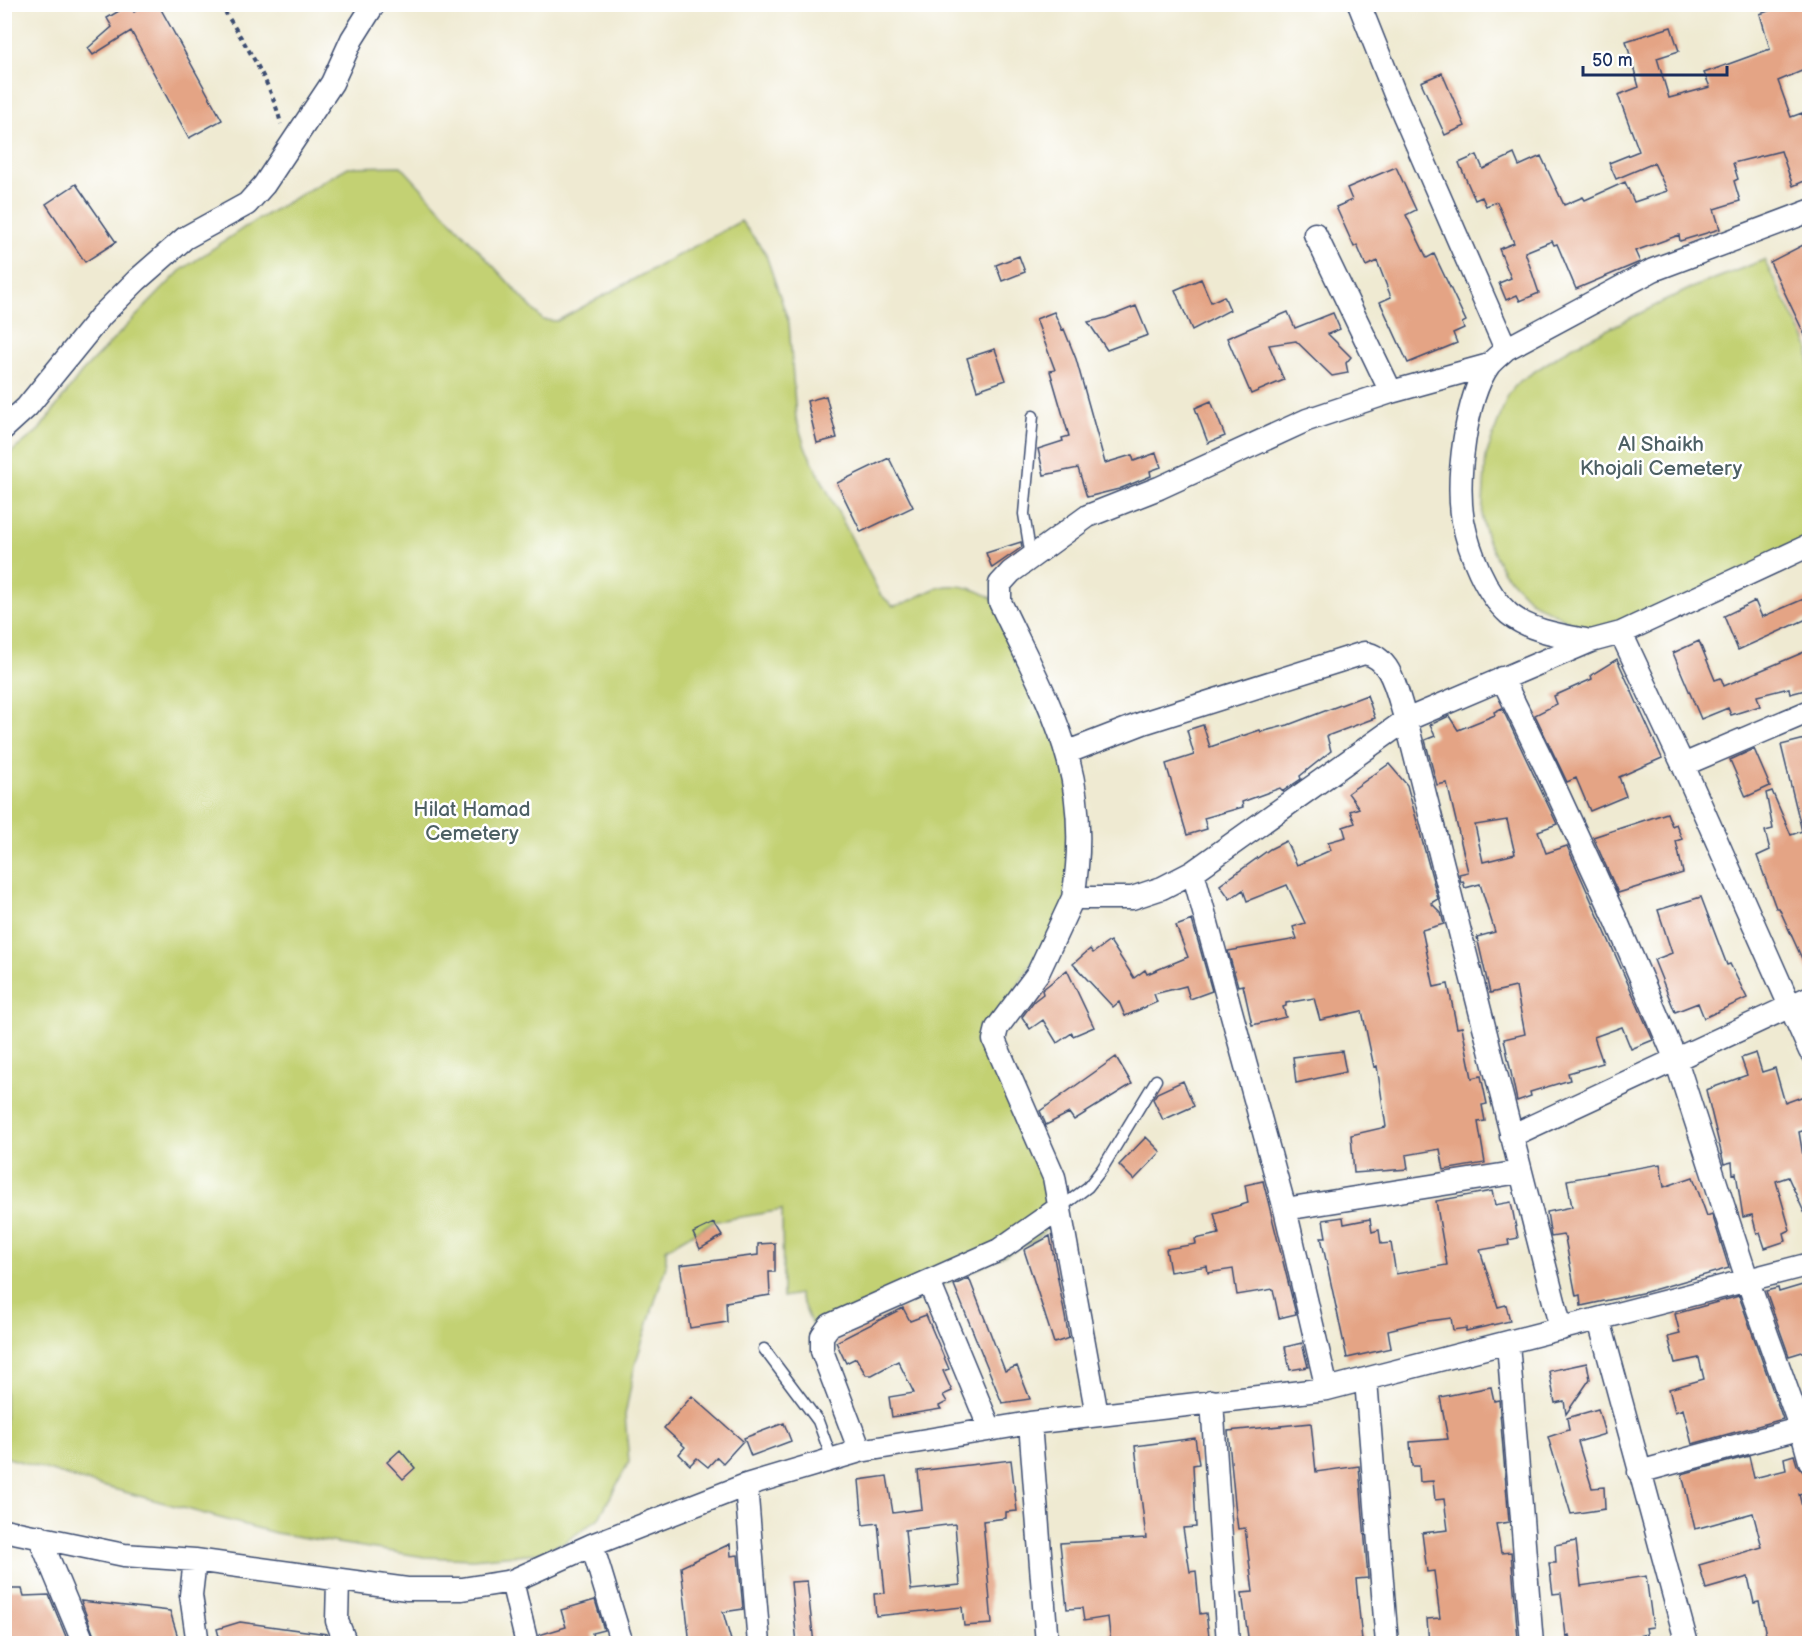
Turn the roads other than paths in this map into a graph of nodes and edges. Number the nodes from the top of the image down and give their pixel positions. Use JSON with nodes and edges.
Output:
{"nodes":[{"id":1,"x":374,"y":4,"type":"edge"},
{"id":2,"x":1359,"y":4,"type":"edge"},
{"id":3,"x":1809,"y":211,"type":"edge"},
{"id":4,"x":1315,"y":234,"type":"dead end"},
{"id":5,"x":1506,"y":349,"type":"junction"},
{"id":6,"x":1489,"y":365,"type":"junction"},
{"id":7,"x":1391,"y":392,"type":"junction"},
{"id":8,"x":1033,"y":416,"type":"dead end"},
{"id":9,"x":4,"y":428,"type":"edge"},
{"id":10,"x":1807,"y":554,"type":"edge"},
{"id":11,"x":1031,"y":557,"type":"junction"},
{"id":12,"x":1621,"y":633,"type":"junction"},
{"id":13,"x":1591,"y":641,"type":"junction"},
{"id":14,"x":1502,"y":678,"type":"junction"},
{"id":15,"x":1809,"y":711,"type":"edge"},
{"id":16,"x":1406,"y":720,"type":"junction"},
{"id":17,"x":1068,"y":752,"type":"junction"},
{"id":18,"x":1683,"y":765,"type":"junction"},
{"id":19,"x":1193,"y":872,"type":"junction"},
{"id":20,"x":1073,"y":898,"type":"junction"},
{"id":21,"x":1799,"y":1002,"type":"edge"},
{"id":22,"x":1809,"y":1051,"type":"edge"},
{"id":23,"x":1676,"y":1060,"type":"junction"},
{"id":24,"x":1156,"y":1080,"type":"dead end"},
{"id":25,"x":1511,"y":1136,"type":"junction"},
{"id":26,"x":1520,"y":1172,"type":"junction"},
{"id":27,"x":1059,"y":1208,"type":"junction"},
{"id":28,"x":1285,"y":1209,"type":"junction"},
{"id":29,"x":1809,"y":1264,"type":"edge"},
{"id":30,"x":1748,"y":1279,"type":"junction"},
{"id":31,"x":929,"y":1282,"type":"junction"},
{"id":32,"x":1599,"y":1320,"type":"junction"},
{"id":33,"x":1561,"y":1329,"type":"junction"},
{"id":34,"x":1508,"y":1344,"type":"junction"},
{"id":35,"x":764,"y":1348,"type":"dead end"},
{"id":36,"x":1366,"y":1380,"type":"junction"},
{"id":37,"x":1327,"y":1389,"type":"junction"},
{"id":38,"x":1212,"y":1401,"type":"junction"},
{"id":39,"x":1097,"y":1414,"type":"junction"},
{"id":40,"x":1030,"y":1423,"type":"junction"},
{"id":41,"x":1805,"y":1427,"type":"edge"},
{"id":42,"x":990,"y":1429,"type":"junction"},
{"id":43,"x":860,"y":1450,"type":"junction"},
{"id":44,"x":832,"y":1459,"type":"junction"},
{"id":45,"x":1809,"y":1461,"type":"edge"},
{"id":46,"x":1639,"y":1472,"type":"junction"},
{"id":47,"x":746,"y":1485,"type":"junction"},
{"id":48,"x":4,"y":1530,"type":"edge"},
{"id":49,"x":39,"y":1536,"type":"junction"},
{"id":50,"x":592,"y":1545,"type":"junction"},
{"id":51,"x":195,"y":1560,"type":"junction"},
{"id":52,"x":338,"y":1581,"type":"junction"},
{"id":53,"x":512,"y":1581,"type":"junction"},
{"id":54,"x":84,"y":1644,"type":"edge"},
{"id":55,"x":198,"y":1644,"type":"edge"},
{"id":56,"x":346,"y":1644,"type":"edge"},
{"id":57,"x":527,"y":1644,"type":"edge"},
{"id":58,"x":622,"y":1644,"type":"edge"},
{"id":59,"x":759,"y":1644,"type":"edge"},
{"id":60,"x":1047,"y":1644,"type":"edge"},
{"id":61,"x":1228,"y":1644,"type":"edge"},
{"id":62,"x":1388,"y":1644,"type":"edge"},
{"id":63,"x":1532,"y":1644,"type":"edge"},
{"id":64,"x":1688,"y":1644,"type":"edge"}],
"edges":[{"from":1,"to":9,"type":"street"},
{"from":2,"to":5,"type":"street"},
{"from":3,"to":5,"type":"street"},
{"from":4,"to":7,"type":"street"},
{"from":5,"to":6,"type":"street"},
{"from":6,"to":7,"type":"street"},
{"from":6,"to":13,"type":"street"},
{"from":7,"to":11,"type":"street"},
{"from":8,"to":11,"type":"lane"},
{"from":10,"to":12,"type":"street"},
{"from":11,"to":17,"type":"street"},
{"from":12,"to":13,"type":"street"},
{"from":12,"to":18,"type":"street"},
{"from":13,"to":14,"type":"street"},
{"from":14,"to":16,"type":"street"},
{"from":14,"to":23,"type":"street"},
{"from":15,"to":18,"type":"street"},
{"from":16,"to":17,"type":"street"},
{"from":16,"to":19,"type":"street"},
{"from":16,"to":25,"type":"street"},
{"from":17,"to":20,"type":"street"},
{"from":18,"to":21,"type":"street"},
{"from":19,"to":20,"type":"street"},
{"from":19,"to":28,"type":"street"},
{"from":20,"to":27,"type":"street"},
{"from":21,"to":22,"type":"street"},
{"from":21,"to":23,"type":"street"},
{"from":23,"to":25,"type":"street"},
{"from":23,"to":30,"type":"street"},
{"from":24,"to":27,"type":"lane"},
{"from":25,"to":26,"type":"street"},
{"from":26,"to":28,"type":"street"},
{"from":26,"to":33,"type":"street"},
{"from":27,"to":31,"type":"street"},
{"from":27,"to":39,"type":"street"},
{"from":28,"to":37,"type":"street"},
{"from":29,"to":30,"type":"street"},
{"from":30,"to":32,"type":"street"},
{"from":30,"to":41,"type":"street"},
{"from":31,"to":42,"type":"street"},
{"from":31,"to":43,"type":"street"},
{"from":32,"to":33,"type":"street"},
{"from":32,"to":46,"type":"street"},
{"from":33,"to":34,"type":"street"},
{"from":34,"to":36,"type":"street"},
{"from":34,"to":63,"type":"street"},
{"from":35,"to":44,"type":"lane"},
{"from":36,"to":37,"type":"street"},
{"from":36,"to":62,"type":"street"},
{"from":37,"to":38,"type":"street"},
{"from":38,"to":39,"type":"street"},
{"from":38,"to":61,"type":"street"},
{"from":39,"to":40,"type":"street"},
{"from":40,"to":42,"type":"street"},
{"from":40,"to":60,"type":"street"},
{"from":41,"to":45,"type":"street"},
{"from":41,"to":46,"type":"street"},
{"from":42,"to":43,"type":"street"},
{"from":43,"to":44,"type":"street"},
{"from":44,"to":47,"type":"street"},
{"from":46,"to":64,"type":"street"},
{"from":47,"to":50,"type":"street"},
{"from":47,"to":59,"type":"street"},
{"from":48,"to":49,"type":"street"},
{"from":49,"to":51,"type":"street"},
{"from":49,"to":54,"type":"street"},
{"from":50,"to":53,"type":"street"},
{"from":50,"to":58,"type":"street"},
{"from":51,"to":52,"type":"street"},
{"from":51,"to":55,"type":"street"},
{"from":52,"to":53,"type":"street"},
{"from":52,"to":56,"type":"street"},
{"from":53,"to":57,"type":"street"}]}
